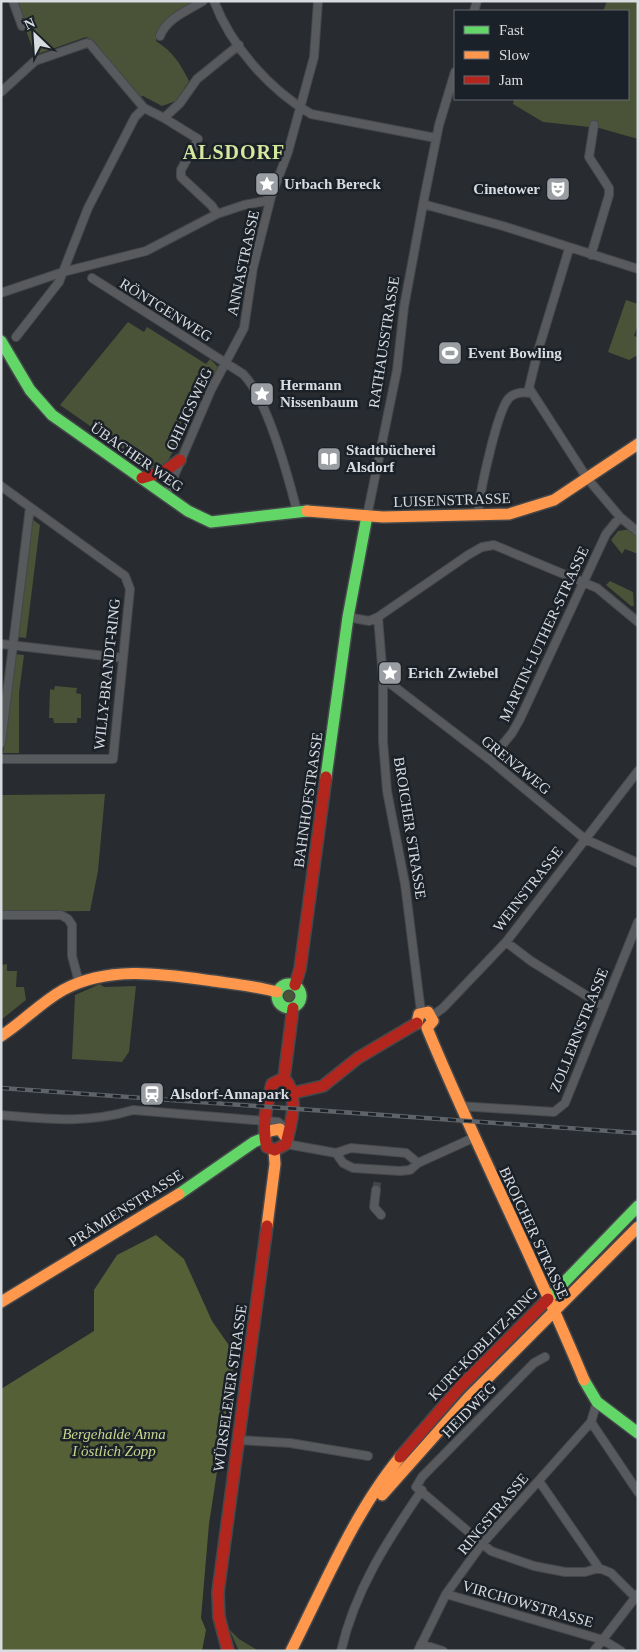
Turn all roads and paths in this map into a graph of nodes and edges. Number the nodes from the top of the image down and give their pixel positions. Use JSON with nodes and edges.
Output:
{"nodes":[{"id":1,"x":13,"y":1,"type":"edge"},
{"id":2,"x":202,"y":1,"type":"edge"},
{"id":3,"x":214,"y":1,"type":"edge"},
{"id":4,"x":318,"y":1,"type":"edge"},
{"id":5,"x":22,"y":26,"type":"dead end"},
{"id":6,"x":160,"y":36,"type":"dead end"},
{"id":7,"x":239,"y":45,"type":"junction"},
{"id":8,"x":454,"y":75,"type":"edge"},
{"id":9,"x":1,"y":92,"type":"edge"},
{"id":10,"x":144,"y":108,"type":"junction"},
{"id":11,"x":301,"y":108,"type":"junction"},
{"id":12,"x":164,"y":118,"type":"junction"},
{"id":13,"x":594,"y":125,"type":"dead end"},
{"id":14,"x":436,"y":138,"type":"junction"},
{"id":15,"x":271,"y":197,"type":"junction"},
{"id":16,"x":423,"y":204,"type":"junction"},
{"id":17,"x":216,"y":214,"type":"junction"},
{"id":18,"x":570,"y":249,"type":"junction"},
{"id":19,"x":591,"y":255,"type":"junction"},
{"id":20,"x":638,"y":269,"type":"edge"},
{"id":21,"x":63,"y":272,"type":"junction"},
{"id":22,"x":92,"y":278,"type":"dead end"},
{"id":23,"x":1,"y":293,"type":"edge"},
{"id":24,"x":16,"y":337,"type":"dead end"},
{"id":25,"x":2,"y":347,"type":"edge"},
{"id":26,"x":225,"y":364,"type":"junction"},
{"id":27,"x":531,"y":394,"type":"junction"},
{"id":28,"x":638,"y":444,"type":"edge"},
{"id":29,"x":180,"y":460,"type":"junction"},
{"id":30,"x":142,"y":478,"type":"junction"},
{"id":31,"x":587,"y":478,"type":"junction"},
{"id":32,"x":1,"y":486,"type":"edge"},
{"id":33,"x":166,"y":495,"type":"junction"},
{"id":34,"x":30,"y":507,"type":"junction"},
{"id":35,"x":297,"y":511,"type":"junction"},
{"id":36,"x":478,"y":515,"type":"junction"},
{"id":37,"x":368,"y":516,"type":"junction"},
{"id":38,"x":620,"y":517,"type":"junction"},
{"id":39,"x":638,"y":532,"type":"edge"},
{"id":40,"x":584,"y":582,"type":"junction"},
{"id":41,"x":378,"y":617,"type":"junction"},
{"id":42,"x":348,"y":618,"type":"junction"},
{"id":43,"x":638,"y":622,"type":"edge"},
{"id":44,"x":1,"y":644,"type":"edge"},
{"id":45,"x":13,"y":645,"type":"junction"},
{"id":46,"x":123,"y":658,"type":"junction"},
{"id":47,"x":383,"y":678,"type":"junction"},
{"id":48,"x":1,"y":743,"type":"edge"},
{"id":49,"x":1,"y":758,"type":"edge"},
{"id":50,"x":490,"y":760,"type":"junction"},
{"id":51,"x":638,"y":771,"type":"edge"},
{"id":52,"x":585,"y":839,"type":"junction"},
{"id":53,"x":638,"y":863,"type":"edge"},
{"id":54,"x":1,"y":915,"type":"edge"},
{"id":55,"x":638,"y":922,"type":"edge"},
{"id":56,"x":506,"y":942,"type":"junction"},
{"id":57,"x":79,"y":982,"type":"junction"},
{"id":58,"x":294,"y":985,"type":"junction"},
{"id":59,"x":277,"y":992,"type":"junction"},
{"id":60,"x":603,"y":1006,"type":"junction"},
{"id":61,"x":293,"y":1008,"type":"junction"},
{"id":62,"x":424,"y":1020,"type":"junction"},
{"id":63,"x":1,"y":1036,"type":"edge"},
{"id":64,"x":284,"y":1078,"type":"junction"},
{"id":65,"x":293,"y":1093,"type":"junction"},
{"id":66,"x":459,"y":1106,"type":"junction"},
{"id":67,"x":1,"y":1115,"type":"edge"},
{"id":68,"x":266,"y":1120,"type":"junction"},
{"id":69,"x":265,"y":1137,"type":"junction"},
{"id":70,"x":287,"y":1138,"type":"junction"},
{"id":71,"x":473,"y":1138,"type":"junction"},
{"id":72,"x":274,"y":1151,"type":"junction"},
{"id":73,"x":336,"y":1153,"type":"junction"},
{"id":74,"x":418,"y":1163,"type":"junction"},
{"id":75,"x":376,"y":1190,"type":"tunnel mouth"},
{"id":76,"x":638,"y":1206,"type":"edge"},
{"id":77,"x":380,"y":1215,"type":"dead end"},
{"id":78,"x":638,"y":1227,"type":"edge"},
{"id":79,"x":548,"y":1299,"type":"junction"},
{"id":80,"x":1,"y":1302,"type":"edge"},
{"id":81,"x":555,"y":1312,"type":"junction"},
{"id":82,"x":545,"y":1357,"type":"dead end"},
{"id":83,"x":597,"y":1402,"type":"junction"},
{"id":84,"x":591,"y":1422,"type":"junction"},
{"id":85,"x":638,"y":1434,"type":"edge"},
{"id":86,"x":238,"y":1440,"type":"junction"},
{"id":87,"x":368,"y":1456,"type":"dead end"},
{"id":88,"x":539,"y":1481,"type":"junction"},
{"id":89,"x":419,"y":1489,"type":"junction"},
{"id":90,"x":638,"y":1492,"type":"edge"},
{"id":91,"x":364,"y":1515,"type":"junction"},
{"id":92,"x":482,"y":1544,"type":"junction"},
{"id":93,"x":599,"y":1568,"type":"junction"},
{"id":94,"x":446,"y":1594,"type":"junction"},
{"id":95,"x":637,"y":1595,"type":"edge"},
{"id":96,"x":222,"y":1628,"type":"junction"},
{"id":97,"x":299,"y":1633,"type":"junction"},
{"id":98,"x":603,"y":1640,"type":"junction"},
{"id":99,"x":419,"y":1647,"type":"edge"},
{"id":100,"x":228,"y":1651,"type":"edge"},
{"id":101,"x":236,"y":1651,"type":"edge"},
{"id":102,"x":284,"y":1651,"type":"edge"},
{"id":103,"x":291,"y":1651,"type":"edge"},
{"id":104,"x":341,"y":1651,"type":"edge"},
{"id":105,"x":443,"y":1651,"type":"edge"},
{"id":106,"x":594,"y":1651,"type":"edge"},
{"id":107,"x":621,"y":1651,"type":"edge"}],
"edges":[{"from":1,"to":5,"type":"street"},
{"from":2,"to":6,"type":"street"},
{"from":3,"to":7,"type":"street"},
{"from":4,"to":11,"type":"street","name":"ANNASTRASSE"},
{"from":7,"to":11,"type":"street"},
{"from":7,"to":12,"type":"street"},
{"from":8,"to":14,"type":"street","name":"RATHAUSSTRASSE"},
{"from":9,"to":10,"type":"street"},
{"from":10,"to":12,"type":"street"},
{"from":10,"to":21,"type":"street"},
{"from":11,"to":14,"type":"street"},
{"from":11,"to":15,"type":"street","name":"ANNASTRASSE"},
{"from":12,"to":17,"type":"street"},
{"from":13,"to":19,"type":"street"},
{"from":14,"to":16,"type":"street","name":"RATHAUSSTRASSE"},
{"from":15,"to":17,"type":"street"},
{"from":15,"to":26,"type":"street","name":"ANNASTRASSE"},
{"from":16,"to":18,"type":"street"},
{"from":16,"to":37,"type":"street","name":"RATHAUSSTRASSE"},
{"from":17,"to":21,"type":"street"},
{"from":18,"to":19,"type":"street"},
{"from":18,"to":27,"type":"street"},
{"from":19,"to":20,"type":"street"},
{"from":21,"to":23,"type":"street"},
{"from":21,"to":24,"type":"street"},
{"from":22,"to":26,"type":"street","name":"RÖNTGENWEG"},
{"from":25,"to":30,"type":"main road","name":"ÜBACHER WEG"},
{"from":26,"to":29,"type":"street","name":"OHLIGSWEG"},
{"from":26,"to":35,"type":"street"},
{"from":27,"to":31,"type":"street"},
{"from":27,"to":36,"type":"street"},
{"from":28,"to":31,"type":"main road","name":"LUISENSTRASSE"},
{"from":29,"to":30,"type":"main road"},
{"from":29,"to":33,"type":"street","name":"OHLIGSWEG"},
{"from":30,"to":33,"type":"main road","name":"ÜBACHER WEG"},
{"from":31,"to":36,"type":"main road","name":"LUISENSTRASSE"},
{"from":31,"to":38,"type":"street"},
{"from":32,"to":34,"type":"street","name":"WILLY-BRANDT-RING"},
{"from":33,"to":35,"type":"main road","name":"ÜBACHER WEG"},
{"from":34,"to":45,"type":"street"},
{"from":34,"to":46,"type":"street","name":"WILLY-BRANDT-RING"},
{"from":35,"to":37,"type":"main road","name":"ÜBACHER WEG"},
{"from":36,"to":37,"type":"main road","name":"LUISENSTRASSE"},
{"from":37,"to":42,"type":"main road","name":"RATHAUSSTRASSE"},
{"from":38,"to":39,"type":"street"},
{"from":38,"to":40,"type":"street","name":"MARTIN-LUTHER-STRASSE"},
{"from":40,"to":41,"type":"street"},
{"from":40,"to":43,"type":"street"},
{"from":40,"to":50,"type":"street","name":"MARTIN-LUTHER-STRASSE"},
{"from":41,"to":42,"type":"street"},
{"from":41,"to":47,"type":"street","name":"BROICHER STRASSE"},
{"from":42,"to":58,"type":"main road","name":"BAHNHOFSTRASSE"},
{"from":44,"to":45,"type":"street"},
{"from":45,"to":46,"type":"street"},
{"from":45,"to":48,"type":"street"},
{"from":46,"to":49,"type":"street","name":"WILLY-BRANDT-RING"},
{"from":47,"to":50,"type":"street","name":"GRENZWEG"},
{"from":47,"to":62,"type":"street","name":"BROICHER STRASSE"},
{"from":50,"to":52,"type":"street","name":"GRENZWEG"},
{"from":51,"to":52,"type":"street","name":"WEINSTRASSE"},
{"from":52,"to":53,"type":"street","name":"GRENZWEG"},
{"from":52,"to":56,"type":"street","name":"WEINSTRASSE"},
{"from":54,"to":57,"type":"street"},
{"from":55,"to":60,"type":"street","name":"ZOLLERNSTRASSE"},
{"from":56,"to":60,"type":"street"},
{"from":56,"to":62,"type":"street","name":"WEINSTRASSE"},
{"from":57,"to":59,"type":"main road"},
{"from":57,"to":63,"type":"main road"},
{"from":58,"to":59,"type":"main road"},
{"from":58,"to":61,"type":"main road"},
{"from":59,"to":61,"type":"main road"},
{"from":60,"to":66,"type":"street","name":"ZOLLERNSTRASSE"},
{"from":61,"to":64,"type":"main road"},
{"from":62,"to":65,"type":"main road","name":"WEINSTRASSE"},
{"from":62,"to":66,"type":"main road","name":"BROICHER STRASSE"},
{"from":64,"to":65,"type":"main road"},
{"from":64,"to":68,"type":"main road"},
{"from":65,"to":70,"type":"main road"},
{"from":66,"to":71,"type":"main road","name":"BROICHER STRASSE"},
{"from":67,"to":68,"type":"street"},
{"from":68,"to":69,"type":"main road"},
{"from":68,"to":70,"type":"street"},
{"from":69,"to":70,"type":"main road"},
{"from":69,"to":72,"type":"main road"},
{"from":69,"to":80,"type":"main road","name":"PRÄMIENSTRASSE"},
{"from":70,"to":72,"type":"main road"},
{"from":70,"to":73,"type":"street"},
{"from":71,"to":74,"type":"street"},
{"from":71,"to":79,"type":"main road","name":"BROICHER STRASSE"},
{"from":72,"to":86,"type":"main road","name":"WÜRSELENER STRASSE"},
{"from":73,"to":74,"type":"street"},
{"from":73,"to":74,"type":"street"},
{"from":75,"to":77,"type":"street"},
{"from":76,"to":79,"type":"main road","name":"KURT-KOBLITZ-RING"},
{"from":78,"to":81,"type":"main road","name":"KURT-KOBLITZ-RING"},
{"from":79,"to":81,"type":"main road","name":"BROICHER STRASSE"},
{"from":79,"to":91,"type":"main road","name":"KURT-KOBLITZ-RING"},
{"from":81,"to":83,"type":"main road","name":"BROICHER STRASSE"},
{"from":81,"to":91,"type":"main road","name":"KURT-KOBLITZ-RING"},
{"from":82,"to":89,"type":"street","name":"HEIDWEG"},
{"from":83,"to":84,"type":"street","name":"RINGSTRASSE"},
{"from":83,"to":85,"type":"main road","name":"BROICHER STRASSE"},
{"from":84,"to":88,"type":"street","name":"RINGSTRASSE"},
{"from":84,"to":90,"type":"street"},
{"from":86,"to":87,"type":"street"},
{"from":86,"to":96,"type":"main road","name":"WÜRSELENER STRASSE"},
{"from":88,"to":92,"type":"street","name":"RINGSTRASSE"},
{"from":88,"to":93,"type":"street"},
{"from":89,"to":92,"type":"street"},
{"from":89,"to":104,"type":"street","name":"HEIDWEG"},
{"from":91,"to":97,"type":"main road","name":"KURT-KOBLITZ-RING"},
{"from":92,"to":93,"type":"street"},
{"from":92,"to":94,"type":"street","name":"RINGSTRASSE"},
{"from":93,"to":95,"type":"street"},
{"from":94,"to":98,"type":"street","name":"VIRCHOWSTRASSE"},
{"from":94,"to":99,"type":"street","name":"RINGSTRASSE"},
{"from":95,"to":98,"type":"street"},
{"from":96,"to":100,"type":"main road","name":"WÜRSELENER STRASSE"},
{"from":96,"to":101,"type":"main road","name":"WÜRSELENER STRASSE"},
{"from":97,"to":102,"type":"main road"},
{"from":97,"to":103,"type":"main road","name":"KURT-KOBLITZ-RING"},
{"from":98,"to":106,"type":"street"},
{"from":98,"to":107,"type":"street","name":"VIRCHOWSTRASSE"},
{"from":99,"to":105,"type":"street"}]}
